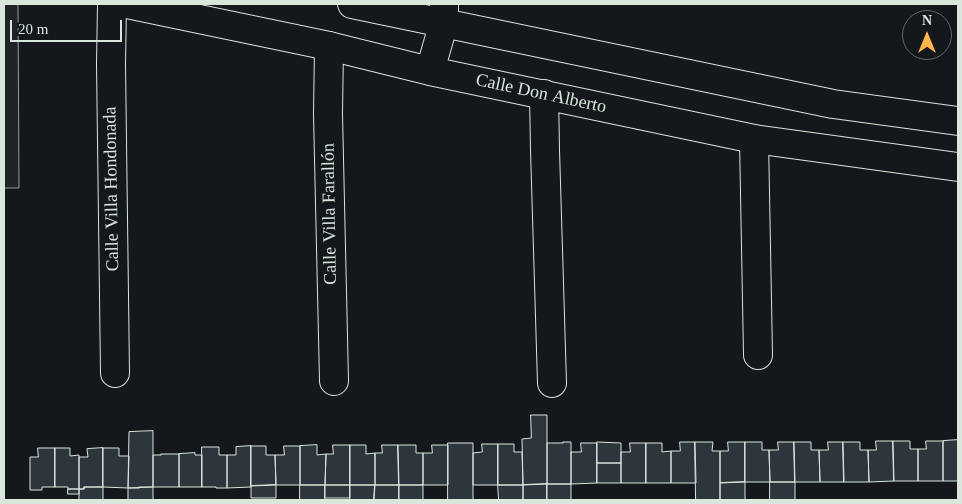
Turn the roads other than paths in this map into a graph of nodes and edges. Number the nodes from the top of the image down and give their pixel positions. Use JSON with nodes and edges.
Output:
{"nodes":[{"id":1,"x":112,"y":4,"type":"edge"},
{"id":2,"x":127,"y":4,"type":"edge"},
{"id":3,"x":352,"y":4,"type":"edge"},
{"id":4,"x":444,"y":13,"type":"edge"},
{"id":5,"x":328,"y":46,"type":"junction"},
{"id":6,"x":430,"y":71,"type":"junction"},
{"id":7,"x":544,"y":94,"type":"junction"},
{"id":8,"x":958,"y":121,"type":"edge"},
{"id":9,"x":754,"y":139,"type":"junction"},
{"id":10,"x":958,"y":167,"type":"edge"},
{"id":11,"x":758,"y":355,"type":"dead end"},
{"id":12,"x":115,"y":373,"type":"dead end"},
{"id":13,"x":334,"y":381,"type":"dead end"},
{"id":14,"x":552,"y":383,"type":"dead end"}],
"edges":[{"from":1,"to":12,"type":"street","name":"Calle Villa Hondonada"},
{"from":2,"to":5,"type":"street","name":"Calle Don Alberto"},
{"from":3,"to":4,"type":"street"},
{"from":4,"to":6,"type":"street"},
{"from":4,"to":8,"type":"street"},
{"from":5,"to":6,"type":"street","name":"Calle Don Alberto"},
{"from":5,"to":13,"type":"street","name":"Calle Villa Farallón"},
{"from":6,"to":7,"type":"street","name":"Calle Don Alberto"},
{"from":7,"to":9,"type":"street","name":"Calle Don Alberto"},
{"from":7,"to":14,"type":"street"},
{"from":9,"to":10,"type":"street","name":"Calle Don Alberto"},
{"from":9,"to":11,"type":"street"}]}
